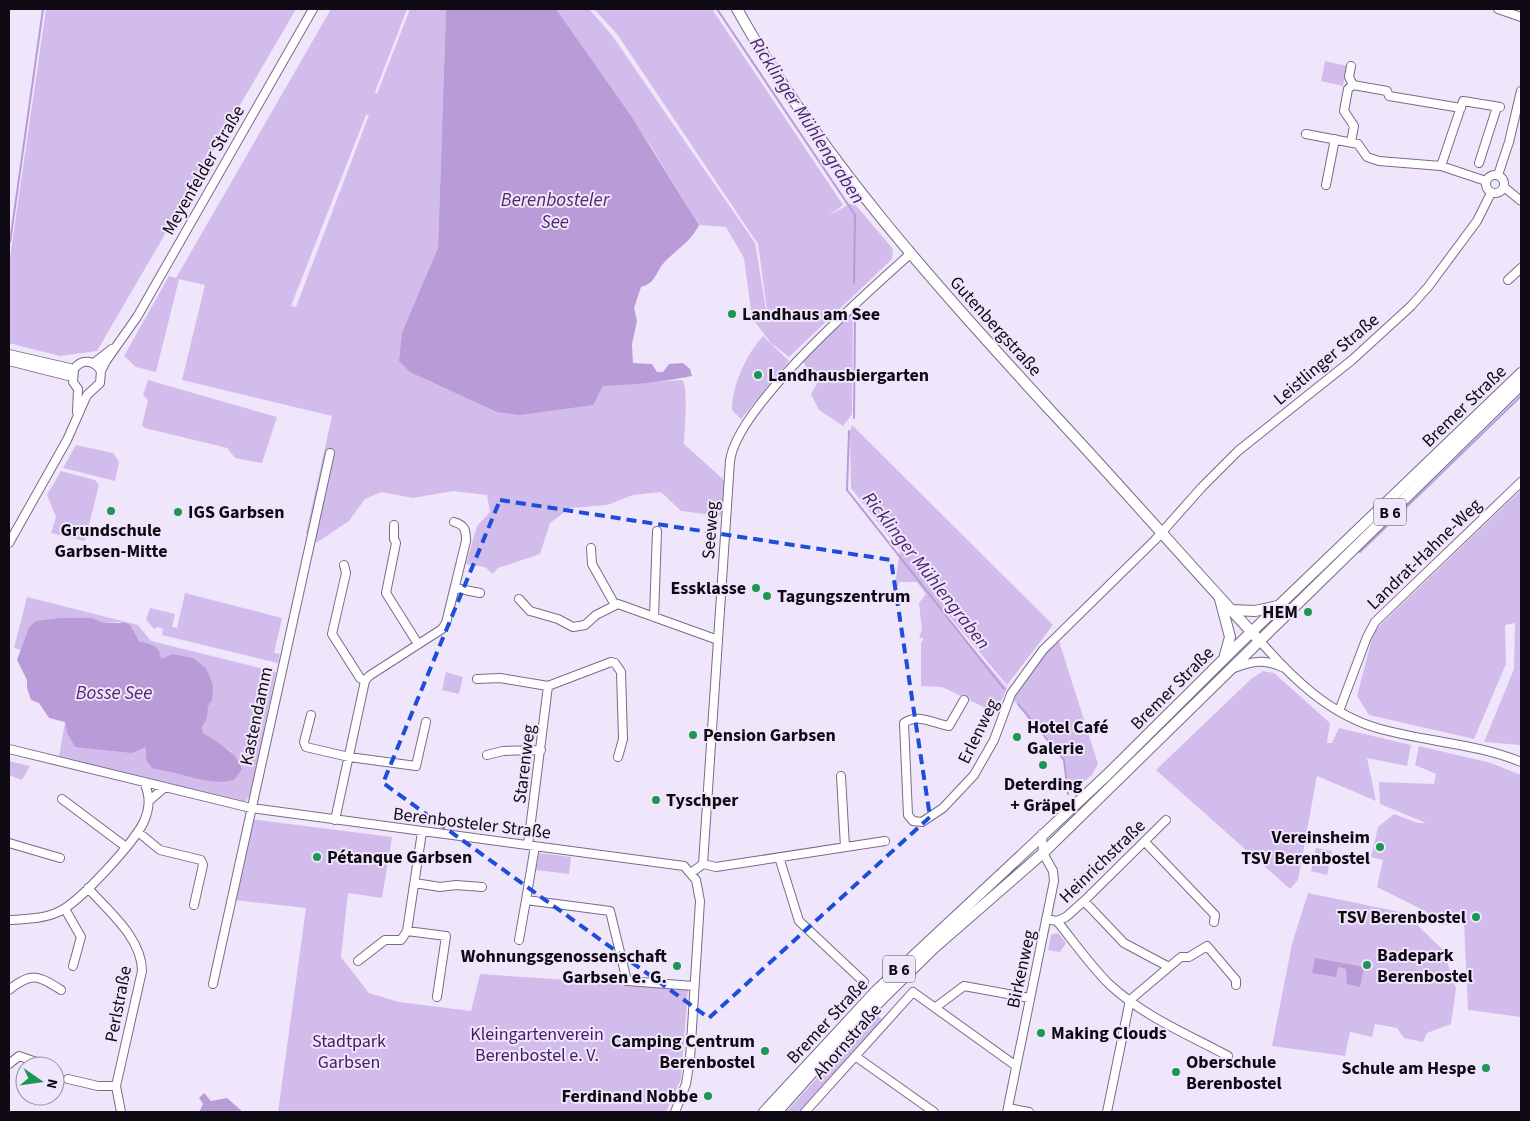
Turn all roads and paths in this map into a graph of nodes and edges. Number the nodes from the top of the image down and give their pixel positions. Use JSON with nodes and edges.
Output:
{"nodes":[{"id":1,"x":313,"y":9,"type":"edge"},
{"id":2,"x":737,"y":9,"type":"edge"},
{"id":3,"x":1498,"y":9,"type":"edge"},
{"id":4,"x":1521,"y":17,"type":"edge"},
{"id":5,"x":1350,"y":66,"type":"dead end"},
{"id":6,"x":1353,"y":85,"type":"junction"},
{"id":7,"x":1521,"y":91,"type":"edge"},
{"id":8,"x":1461,"y":108,"type":"junction"},
{"id":9,"x":1306,"y":134,"type":"dead end"},
{"id":10,"x":1335,"y":139,"type":"junction"},
{"id":11,"x":1351,"y":142,"type":"junction"},
{"id":12,"x":1479,"y":163,"type":"dead end"},
{"id":13,"x":1441,"y":166,"type":"junction"},
{"id":14,"x":1498,"y":175,"type":"junction"},
{"id":15,"x":1486,"y":181,"type":"junction"},
{"id":16,"x":1326,"y":185,"type":"dead end"},
{"id":17,"x":1504,"y":187,"type":"junction"},
{"id":18,"x":1491,"y":193,"type":"junction"},
{"id":19,"x":1521,"y":201,"type":"edge"},
{"id":20,"x":910,"y":254,"type":"junction"},
{"id":21,"x":1521,"y":268,"type":"edge"},
{"id":22,"x":1508,"y":280,"type":"dead end"},
{"id":23,"x":118,"y":344,"type":"junction"},
{"id":24,"x":9,"y":354,"type":"edge"},
{"id":25,"x":9,"y":361,"type":"edge"},
{"id":26,"x":94,"y":363,"type":"junction"},
{"id":27,"x":74,"y":369,"type":"junction"},
{"id":28,"x":101,"y":371,"type":"junction"},
{"id":29,"x":1521,"y":373,"type":"edge"},
{"id":30,"x":72,"y":378,"type":"junction"},
{"id":31,"x":1521,"y":385,"type":"edge"},
{"id":32,"x":78,"y":389,"type":"junction"},
{"id":33,"x":90,"y":391,"type":"junction"},
{"id":34,"x":76,"y":422,"type":"junction"},
{"id":35,"x":330,"y":453,"type":"dead end"},
{"id":36,"x":1521,"y":482,"type":"edge"},
{"id":37,"x":454,"y":522,"type":"dead end"},
{"id":38,"x":394,"y":525,"type":"dead end"},
{"id":39,"x":12,"y":530,"type":"edge"},
{"id":40,"x":657,"y":531,"type":"dead end"},
{"id":41,"x":1162,"y":532,"type":"junction"},
{"id":42,"x":9,"y":543,"type":"edge"},
{"id":43,"x":591,"y":548,"type":"dead end"},
{"id":44,"x":344,"y":565,"type":"dead end"},
{"id":45,"x":455,"y":588,"type":"junction"},
{"id":46,"x":480,"y":593,"type":"dead end"},
{"id":47,"x":1219,"y":596,"type":"junction"},
{"id":48,"x":519,"y":599,"type":"dead end"},
{"id":49,"x":615,"y":605,"type":"junction"},
{"id":50,"x":1279,"y":606,"type":"junction"},
{"id":51,"x":1232,"y":610,"type":"junction"},
{"id":52,"x":654,"y":617,"type":"junction"},
{"id":53,"x":1252,"y":632,"type":"junction"},
{"id":54,"x":718,"y":640,"type":"junction"},
{"id":55,"x":1260,"y":641,"type":"junction"},
{"id":56,"x":418,"y":644,"type":"junction"},
{"id":57,"x":1222,"y":661,"type":"junction"},
{"id":58,"x":1232,"y":668,"type":"junction"},
{"id":59,"x":1284,"y":668,"type":"junction"},
{"id":60,"x":477,"y":679,"type":"dead end"},
{"id":61,"x":365,"y":681,"type":"junction"},
{"id":62,"x":548,"y":686,"type":"junction"},
{"id":63,"x":964,"y":700,"type":"dead end"},
{"id":64,"x":1339,"y":711,"type":"junction"},
{"id":65,"x":311,"y":715,"type":"dead end"},
{"id":66,"x":426,"y":722,"type":"dead end"},
{"id":67,"x":9,"y":750,"type":"edge"},
{"id":68,"x":541,"y":750,"type":"junction"},
{"id":69,"x":487,"y":755,"type":"dead end"},
{"id":70,"x":618,"y":757,"type":"dead end"},
{"id":71,"x":349,"y":758,"type":"junction"},
{"id":72,"x":1521,"y":762,"type":"edge"},
{"id":73,"x":841,"y":776,"type":"dead end"},
{"id":74,"x":144,"y":782,"type":"junction"},
{"id":75,"x":165,"y":787,"type":"junction"},
{"id":76,"x":62,"y":799,"type":"dead end"},
{"id":77,"x":150,"y":800,"type":"junction"},
{"id":78,"x":250,"y":808,"type":"junction"},
{"id":79,"x":335,"y":820,"type":"junction"},
{"id":80,"x":1166,"y":820,"type":"dead end"},
{"id":81,"x":138,"y":832,"type":"junction"},
{"id":82,"x":422,"y":832,"type":"junction"},
{"id":83,"x":1042,"y":834,"type":"junction"},
{"id":84,"x":885,"y":841,"type":"dead end"},
{"id":85,"x":1145,"y":842,"type":"junction"},
{"id":86,"x":9,"y":843,"type":"edge"},
{"id":87,"x":532,"y":845,"type":"junction"},
{"id":88,"x":126,"y":847,"type":"junction"},
{"id":89,"x":845,"y":847,"type":"junction"},
{"id":90,"x":1043,"y":852,"type":"junction"},
{"id":91,"x":60,"y":858,"type":"dead end"},
{"id":92,"x":779,"y":858,"type":"junction"},
{"id":93,"x":703,"y":864,"type":"junction"},
{"id":94,"x":691,"y":873,"type":"junction"},
{"id":95,"x":414,"y":883,"type":"junction"},
{"id":96,"x":482,"y":887,"type":"dead end"},
{"id":97,"x":88,"y":888,"type":"junction"},
{"id":98,"x":526,"y":900,"type":"junction"},
{"id":99,"x":1084,"y":900,"type":"junction"},
{"id":100,"x":194,"y":905,"type":"dead end"},
{"id":101,"x":65,"y":909,"type":"junction"},
{"id":102,"x":1046,"y":919,"type":"junction"},
{"id":103,"x":9,"y":920,"type":"edge"},
{"id":104,"x":1057,"y":922,"type":"junction"},
{"id":105,"x":1214,"y":922,"type":"dead end"},
{"id":106,"x":407,"y":931,"type":"junction"},
{"id":107,"x":519,"y":940,"type":"dead end"},
{"id":108,"x":358,"y":961,"type":"dead end"},
{"id":109,"x":74,"y":966,"type":"dead end"},
{"id":110,"x":1169,"y":967,"type":"junction"},
{"id":111,"x":864,"y":982,"type":"dead end"},
{"id":112,"x":213,"y":984,"type":"dead end"},
{"id":113,"x":1236,"y":985,"type":"dead end"},
{"id":114,"x":694,"y":986,"type":"junction"},
{"id":115,"x":9,"y":990,"type":"edge"},
{"id":116,"x":61,"y":990,"type":"dead end"},
{"id":117,"x":437,"y":997,"type":"dead end"},
{"id":118,"x":1030,"y":998,"type":"junction"},
{"id":119,"x":1130,"y":1000,"type":"junction"},
{"id":120,"x":936,"y":1007,"type":"junction"},
{"id":121,"x":855,"y":1056,"type":"junction"},
{"id":122,"x":1228,"y":1056,"type":"dead end"},
{"id":123,"x":1016,"y":1066,"type":"junction"},
{"id":124,"x":68,"y":1079,"type":"dead end"},
{"id":125,"x":116,"y":1086,"type":"junction"},
{"id":126,"x":1010,"y":1110,"type":"edge"},
{"id":127,"x":121,"y":1112,"type":"edge"},
{"id":128,"x":675,"y":1112,"type":"edge"},
{"id":129,"x":764,"y":1112,"type":"edge"},
{"id":130,"x":777,"y":1112,"type":"edge"},
{"id":131,"x":805,"y":1112,"type":"edge"},
{"id":132,"x":934,"y":1112,"type":"edge"},
{"id":133,"x":1029,"y":1112,"type":"edge"},
{"id":134,"x":1107,"y":1112,"type":"edge"}],
"edges":[{"from":1,"to":23,"type":"street","name":"Meyenfelder Straße"},
{"from":2,"to":20,"type":"main road","name":"Gutenbergstraße"},
{"from":3,"to":4,"type":"street"},
{"from":5,"to":6,"type":"street"},
{"from":6,"to":8,"type":"street"},
{"from":6,"to":11,"type":"street"},
{"from":7,"to":14,"type":"street"},
{"from":8,"to":12,"type":"street"},
{"from":8,"to":13,"type":"street"},
{"from":9,"to":10,"type":"street"},
{"from":10,"to":11,"type":"street"},
{"from":10,"to":16,"type":"street"},
{"from":11,"to":13,"type":"street"},
{"from":13,"to":15,"type":"street"},
{"from":14,"to":15,"type":"street"},
{"from":14,"to":17,"type":"street"},
{"from":15,"to":18,"type":"street"},
{"from":17,"to":18,"type":"street"},
{"from":17,"to":19,"type":"street"},
{"from":18,"to":41,"type":"street","name":"Leistlinger Straße"},
{"from":20,"to":41,"type":"main road","name":"Gutenbergstraße"},
{"from":20,"to":54,"type":"street","name":"Seeweg"},
{"from":21,"to":22,"type":"street"},
{"from":23,"to":26,"type":"street","name":"Meyenfelder Straße"},
{"from":23,"to":28,"type":"street","name":"Meyenfelder Straße"},
{"from":24,"to":27,"type":"street"},
{"from":25,"to":30,"type":"street"},
{"from":26,"to":27,"type":"street","name":"Meyenfelder Straße"},
{"from":26,"to":28,"type":"street"},
{"from":27,"to":30,"type":"street"},
{"from":28,"to":33,"type":"street","name":"Meyenfelder Straße"},
{"from":29,"to":50,"type":"main road","name":"Bremer Straße","number":"B 6"},
{"from":30,"to":32,"type":"street"},
{"from":31,"to":55,"type":"main road","name":"Bremer Straße","number":"B 6"},
{"from":32,"to":33,"type":"street"},
{"from":32,"to":34,"type":"street","name":"Meyenfelder Straße"},
{"from":33,"to":34,"type":"street","name":"Meyenfelder Straße"},
{"from":34,"to":39,"type":"street","name":"Meyenfelder Straße"},
{"from":35,"to":78,"type":"street","name":"Kastendamm"},
{"from":36,"to":64,"type":"street","name":"Landrat-Hahne-Weg"},
{"from":37,"to":45,"type":"street"},
{"from":38,"to":56,"type":"street"},
{"from":39,"to":42,"type":"street","name":"Meyenfelder Straße"},
{"from":40,"to":52,"type":"street"},
{"from":41,"to":47,"type":"main road","name":"Gutenbergstraße"},
{"from":41,"to":63,"type":"street","name":"Erlenweg"},
{"from":43,"to":49,"type":"street"},
{"from":44,"to":61,"type":"street"},
{"from":45,"to":46,"type":"street"},
{"from":45,"to":56,"type":"street"},
{"from":47,"to":51,"type":"main road","name":"Gutenbergstraße"},
{"from":47,"to":57,"type":"main road"},
{"from":48,"to":49,"type":"street"},
{"from":49,"to":52,"type":"street"},
{"from":50,"to":51,"type":"main road"},
{"from":50,"to":53,"type":"main road","name":"Bremer Straße","number":"B 6"},
{"from":51,"to":53,"type":"main road","name":"Gutenbergstraße"},
{"from":52,"to":54,"type":"street"},
{"from":53,"to":55,"type":"main road","name":"Gutenbergstraße"},
{"from":53,"to":57,"type":"main road","name":"Bremer Straße","number":"B 6"},
{"from":54,"to":93,"type":"street","name":"Seeweg"},
{"from":55,"to":58,"type":"main road","name":"Bremer Straße","number":"B 6"},
{"from":55,"to":59,"type":"street"},
{"from":56,"to":61,"type":"street"},
{"from":57,"to":83,"type":"main road","name":"Bremer Straße","number":"B 6"},
{"from":58,"to":59,"type":"street"},
{"from":58,"to":90,"type":"main road","name":"Bremer Straße","number":"B 6"},
{"from":59,"to":64,"type":"street"},
{"from":60,"to":62,"type":"street"},
{"from":61,"to":71,"type":"street"},
{"from":62,"to":68,"type":"street","name":"Starenweg"},
{"from":62,"to":70,"type":"street"},
{"from":64,"to":72,"type":"street"},
{"from":65,"to":71,"type":"street"},
{"from":66,"to":71,"type":"street"},
{"from":67,"to":74,"type":"street","name":"Berenbosteler Straße"},
{"from":68,"to":69,"type":"street"},
{"from":68,"to":87,"type":"street","name":"Starenweg"},
{"from":71,"to":79,"type":"street"},
{"from":73,"to":89,"type":"street"},
{"from":74,"to":75,"type":"street","name":"Berenbosteler Straße"},
{"from":74,"to":77,"type":"street"},
{"from":75,"to":77,"type":"street"},
{"from":75,"to":78,"type":"street","name":"Berenbosteler Straße"},
{"from":76,"to":88,"type":"street"},
{"from":77,"to":81,"type":"street"},
{"from":78,"to":79,"type":"street","name":"Berenbosteler Straße"},
{"from":78,"to":112,"type":"street","name":"Kastendamm"},
{"from":79,"to":82,"type":"street","name":"Berenbosteler Straße"},
{"from":80,"to":85,"type":"street","name":"Heinrichstraße"},
{"from":81,"to":88,"type":"street"},
{"from":81,"to":100,"type":"street"},
{"from":82,"to":87,"type":"street","name":"Berenbosteler Straße"},
{"from":82,"to":95,"type":"street"},
{"from":83,"to":90,"type":"street","name":"Birkenweg"},
{"from":83,"to":129,"type":"main road","name":"Bremer Straße","number":"B 6"},
{"from":84,"to":89,"type":"street"},
{"from":85,"to":99,"type":"street","name":"Heinrichstraße"},
{"from":85,"to":105,"type":"street"},
{"from":86,"to":91,"type":"street"},
{"from":87,"to":94,"type":"street","name":"Berenbosteler Straße"},
{"from":87,"to":98,"type":"street","name":"Starenweg"},
{"from":88,"to":97,"type":"street"},
{"from":89,"to":92,"type":"street"},
{"from":90,"to":102,"type":"street","name":"Birkenweg"},
{"from":90,"to":130,"type":"main road","name":"Bremer Straße","number":"B 6"},
{"from":92,"to":93,"type":"street"},
{"from":92,"to":111,"type":"street"},
{"from":93,"to":94,"type":"street"},
{"from":94,"to":114,"type":"street"},
{"from":95,"to":96,"type":"street"},
{"from":95,"to":106,"type":"street"},
{"from":97,"to":101,"type":"street"},
{"from":97,"to":125,"type":"street","name":"Perlstraße"},
{"from":98,"to":107,"type":"street","name":"Starenweg"},
{"from":98,"to":114,"type":"street"},
{"from":99,"to":104,"type":"street","name":"Heinrichstraße"},
{"from":99,"to":110,"type":"street"},
{"from":101,"to":103,"type":"street"},
{"from":101,"to":109,"type":"street"},
{"from":102,"to":104,"type":"street"},
{"from":102,"to":118,"type":"street","name":"Birkenweg"},
{"from":104,"to":119,"type":"street"},
{"from":106,"to":108,"type":"street"},
{"from":106,"to":117,"type":"street"},
{"from":110,"to":113,"type":"street"},
{"from":110,"to":119,"type":"street"},
{"from":114,"to":128,"type":"street"},
{"from":115,"to":116,"type":"street"},
{"from":118,"to":120,"type":"street"},
{"from":118,"to":123,"type":"street","name":"Birkenweg"},
{"from":119,"to":122,"type":"street"},
{"from":119,"to":134,"type":"street"},
{"from":120,"to":121,"type":"street","name":"Ahornstraße"},
{"from":120,"to":123,"type":"street"},
{"from":121,"to":131,"type":"street","name":"Ahornstraße"},
{"from":121,"to":132,"type":"street"},
{"from":123,"to":126,"type":"street","name":"Birkenweg"},
{"from":124,"to":125,"type":"street"},
{"from":125,"to":127,"type":"street","name":"Perlstraße"},
{"from":126,"to":133,"type":"street"}]}
